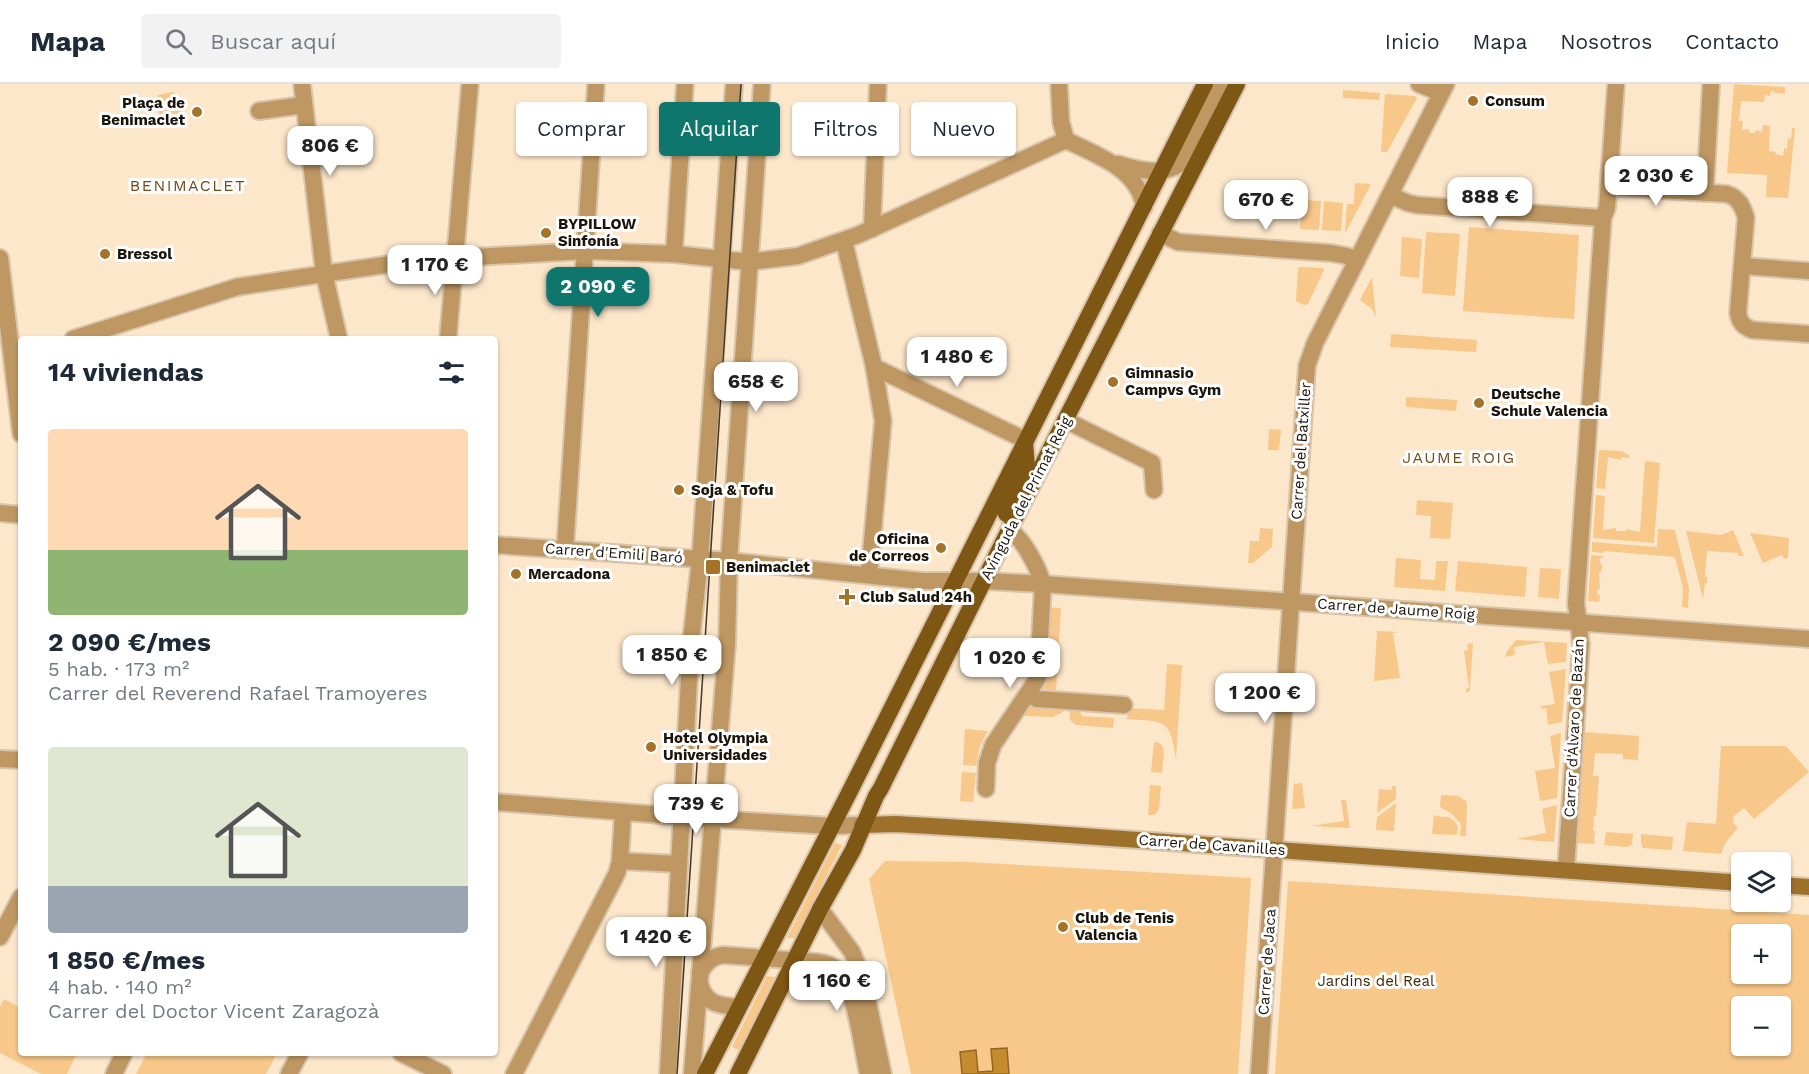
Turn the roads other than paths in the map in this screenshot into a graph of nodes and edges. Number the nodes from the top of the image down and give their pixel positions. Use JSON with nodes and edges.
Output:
{"nodes":[{"id":1,"x":302,"y":84,"type":"edge"},
{"id":2,"x":470,"y":84,"type":"edge"},
{"id":3,"x":596,"y":84,"type":"edge"},
{"id":4,"x":685,"y":84,"type":"edge"},
{"id":5,"x":734,"y":84,"type":"edge"},
{"id":6,"x":762,"y":84,"type":"edge"},
{"id":7,"x":879,"y":84,"type":"edge"},
{"id":8,"x":1059,"y":84,"type":"edge"},
{"id":9,"x":1205,"y":84,"type":"edge"},
{"id":10,"x":1222,"y":84,"type":"edge"},
{"id":11,"x":1237,"y":84,"type":"edge"},
{"id":12,"x":1419,"y":84,"type":"edge"},
{"id":13,"x":1616,"y":84,"type":"edge"},
{"id":14,"x":1711,"y":84,"type":"edge"},
{"id":15,"x":1443,"y":88,"type":"edge"},
{"id":16,"x":304,"y":105,"type":"junction"},
{"id":17,"x":259,"y":111,"type":"dead end"},
{"id":18,"x":1066,"y":140,"type":"junction"},
{"id":19,"x":1110,"y":162,"type":"junction"},
{"id":20,"x":1162,"y":171,"type":"junction"},
{"id":21,"x":1609,"y":187,"type":"junction"},
{"id":22,"x":1705,"y":193,"type":"junction"},
{"id":23,"x":1390,"y":195,"type":"junction"},
{"id":24,"x":1144,"y":207,"type":"junction"},
{"id":25,"x":1603,"y":218,"type":"junction"},
{"id":26,"x":872,"y":229,"type":"junction"},
{"id":27,"x":1160,"y":233,"type":"junction"},
{"id":28,"x":844,"y":241,"type":"junction"},
{"id":29,"x":585,"y":251,"type":"junction"},
{"id":30,"x":674,"y":254,"type":"junction"},
{"id":31,"x":0,"y":258,"type":"edge"},
{"id":32,"x":456,"y":258,"type":"junction"},
{"id":33,"x":721,"y":259,"type":"junction"},
{"id":34,"x":1357,"y":260,"type":"junction"},
{"id":35,"x":749,"y":262,"type":"junction"},
{"id":36,"x":1743,"y":266,"type":"junction"},
{"id":37,"x":1809,"y":271,"type":"edge"},
{"id":38,"x":324,"y":273,"type":"junction"},
{"id":39,"x":1809,"y":334,"type":"edge"},
{"id":40,"x":82,"y":336,"type":"edge"},
{"id":41,"x":338,"y":336,"type":"edge"},
{"id":42,"x":448,"y":336,"type":"edge"},
{"id":43,"x":11,"y":358,"type":"edge"},
{"id":44,"x":874,"y":367,"type":"junction"},
{"id":45,"x":18,"y":411,"type":"edge"},
{"id":46,"x":1065,"y":420,"type":"junction"},
{"id":47,"x":1025,"y":440,"type":"junction"},
{"id":48,"x":1155,"y":490,"type":"dead end"},
{"id":49,"x":0,"y":513,"type":"edge"},
{"id":50,"x":18,"y":515,"type":"edge"},
{"id":51,"x":1009,"y":530,"type":"junction"},
{"id":52,"x":498,"y":545,"type":"edge"},
{"id":53,"x":565,"y":550,"type":"junction"},
{"id":54,"x":700,"y":560,"type":"junction"},
{"id":55,"x":729,"y":561,"type":"junction"},
{"id":56,"x":869,"y":575,"type":"junction"},
{"id":57,"x":955,"y":581,"type":"junction"},
{"id":58,"x":984,"y":581,"type":"junction"},
{"id":59,"x":1043,"y":584,"type":"junction"},
{"id":60,"x":1290,"y":602,"type":"junction"},
{"id":61,"x":1578,"y":621,"type":"junction"},
{"id":62,"x":1809,"y":639,"type":"edge"},
{"id":63,"x":1028,"y":694,"type":"junction"},
{"id":64,"x":1124,"y":705,"type":"dead end"},
{"id":65,"x":0,"y":759,"type":"edge"},
{"id":66,"x":18,"y":760,"type":"edge"},
{"id":67,"x":986,"y":789,"type":"dead end"},
{"id":68,"x":498,"y":802,"type":"edge"},
{"id":69,"x":623,"y":812,"type":"junction"},
{"id":70,"x":682,"y":816,"type":"junction"},
{"id":71,"x":713,"y":819,"type":"junction"},
{"id":72,"x":862,"y":825,"type":"junction"},
{"id":73,"x":832,"y":826,"type":"junction"},
{"id":74,"x":1274,"y":850,"type":"junction"},
{"id":75,"x":620,"y":861,"type":"junction"},
{"id":76,"x":678,"y":864,"type":"junction"},
{"id":77,"x":1566,"y":870,"type":"junction"},
{"id":78,"x":1731,"y":882,"type":"edge"},
{"id":79,"x":1791,"y":886,"type":"edge"},
{"id":80,"x":1809,"y":887,"type":"edge"},
{"id":81,"x":18,"y":900,"type":"edge"},
{"id":82,"x":820,"y":909,"type":"junction"},
{"id":83,"x":4,"y":916,"type":"edge"},
{"id":84,"x":0,"y":937,"type":"edge"},
{"id":85,"x":765,"y":957,"type":"junction"},
{"id":86,"x":794,"y":960,"type":"junction"},
{"id":87,"x":700,"y":977,"type":"junction"},
{"id":88,"x":738,"y":1007,"type":"junction"},
{"id":89,"x":123,"y":1056,"type":"edge"},
{"id":90,"x":299,"y":1056,"type":"edge"},
{"id":91,"x":407,"y":1056,"type":"edge"},
{"id":92,"x":114,"y":1074,"type":"edge"},
{"id":93,"x":290,"y":1074,"type":"edge"},
{"id":94,"x":443,"y":1074,"type":"edge"},
{"id":95,"x":514,"y":1074,"type":"edge"},
{"id":96,"x":668,"y":1074,"type":"edge"},
{"id":97,"x":692,"y":1074,"type":"edge"},
{"id":98,"x":705,"y":1074,"type":"edge"},
{"id":99,"x":738,"y":1074,"type":"edge"},
{"id":100,"x":868,"y":1074,"type":"edge"},
{"id":101,"x":883,"y":1074,"type":"edge"},
{"id":102,"x":1260,"y":1074,"type":"edge"}],
"edges":[{"from":1,"to":16,"type":"street"},
{"from":2,"to":32,"type":"street"},
{"from":3,"to":29,"type":"street"},
{"from":4,"to":30,"type":"street"},
{"from":5,"to":33,"type":"street"},
{"from":6,"to":35,"type":"street"},
{"from":7,"to":26,"type":"street"},
{"from":8,"to":18,"type":"street"},
{"from":9,"to":20,"type":"main road","name":"Avinguda del Primat Reig"},
{"from":10,"to":20,"type":"street","name":"Avinguda del Primat Reig"},
{"from":11,"to":27,"type":"main road","name":"Avinguda del Primat Reig"},
{"from":12,"to":15,"type":"street"},
{"from":13,"to":21,"type":"street","name":"Carrer d'Álvaro de Bazán"},
{"from":14,"to":22,"type":"street"},
{"from":15,"to":23,"type":"street","name":"Carrer del Batxiller"},
{"from":16,"to":17,"type":"street"},
{"from":16,"to":38,"type":"street"},
{"from":18,"to":19,"type":"street"},
{"from":18,"to":26,"type":"street"},
{"from":19,"to":20,"type":"street"},
{"from":19,"to":24,"type":"street"},
{"from":20,"to":24,"type":"main road","name":"Avinguda del Primat Reig"},
{"from":21,"to":22,"type":"street"},
{"from":21,"to":25,"type":"street","name":"Carrer d'Álvaro de Bazán"},
{"from":22,"to":36,"type":"street"},
{"from":23,"to":25,"type":"street"},
{"from":23,"to":34,"type":"street","name":"Carrer del Batxiller"},
{"from":24,"to":47,"type":"main road","name":"Avinguda del Primat Reig"},
{"from":25,"to":61,"type":"street","name":"Carrer d'Álvaro de Bazán"},
{"from":26,"to":28,"type":"street"},
{"from":27,"to":34,"type":"street"},
{"from":27,"to":46,"type":"main road","name":"Avinguda del Primat Reig"},
{"from":28,"to":35,"type":"street"},
{"from":28,"to":44,"type":"street"},
{"from":29,"to":30,"type":"street"},
{"from":29,"to":32,"type":"street"},
{"from":29,"to":53,"type":"street"},
{"from":30,"to":33,"type":"street"},
{"from":31,"to":43,"type":"street"},
{"from":32,"to":38,"type":"street"},
{"from":32,"to":42,"type":"street"},
{"from":33,"to":35,"type":"street"},
{"from":33,"to":54,"type":"street"},
{"from":34,"to":60,"type":"street","name":"Carrer del Batxiller"},
{"from":35,"to":55,"type":"street"},
{"from":36,"to":37,"type":"street"},
{"from":36,"to":39,"type":"street"},
{"from":38,"to":40,"type":"street"},
{"from":38,"to":41,"type":"street"},
{"from":43,"to":45,"type":"street"},
{"from":44,"to":47,"type":"street"},
{"from":44,"to":56,"type":"street"},
{"from":46,"to":48,"type":"street"},
{"from":46,"to":51,"type":"main road","name":"Avinguda del Primat Reig"},
{"from":47,"to":51,"type":"main road"},
{"from":47,"to":57,"type":"main road","name":"Avinguda del Primat Reig"},
{"from":49,"to":50,"type":"street"},
{"from":51,"to":58,"type":"main road","name":"Avinguda del Primat Reig"},
{"from":51,"to":59,"type":"street"},
{"from":52,"to":53,"type":"street","name":"Carrer d'Emili Baró"},
{"from":53,"to":54,"type":"street","name":"Carrer d'Emili Baró"},
{"from":54,"to":55,"type":"street","name":"Carrer d'Emili Baró"},
{"from":54,"to":70,"type":"street"},
{"from":55,"to":56,"type":"street","name":"Carrer d'Emili Baró"},
{"from":55,"to":71,"type":"street"},
{"from":56,"to":57,"type":"street","name":"Carrer d'Emili Baró"},
{"from":57,"to":58,"type":"street","name":"Carrer d'Emili Baró"},
{"from":57,"to":73,"type":"main road","name":"Avinguda del Primat Reig"},
{"from":58,"to":59,"type":"street","name":"Carrer de Jaume Roig"},
{"from":58,"to":72,"type":"main road","name":"Avinguda del Primat Reig"},
{"from":59,"to":60,"type":"street","name":"Carrer de Jaume Roig"},
{"from":59,"to":63,"type":"street"},
{"from":60,"to":61,"type":"street","name":"Carrer de Jaume Roig"},
{"from":60,"to":74,"type":"street","name":"Carrer del Batxiller"},
{"from":61,"to":62,"type":"street","name":"Carrer de Jaume Roig"},
{"from":61,"to":77,"type":"street","name":"Carrer d'Álvaro de Bazán"},
{"from":63,"to":64,"type":"street"},
{"from":63,"to":67,"type":"street"},
{"from":65,"to":66,"type":"street"},
{"from":68,"to":69,"type":"street","name":"Carrer de Cavanilles"},
{"from":69,"to":70,"type":"street","name":"Carrer de Cavanilles"},
{"from":69,"to":75,"type":"street"},
{"from":70,"to":71,"type":"street","name":"Carrer de Cavanilles"},
{"from":70,"to":76,"type":"street"},
{"from":71,"to":73,"type":"street","name":"Carrer de Cavanilles"},
{"from":71,"to":87,"type":"street"},
{"from":72,"to":73,"type":"street","name":"Carrer de Cavanilles"},
{"from":72,"to":74,"type":"main road","name":"Carrer de Cavanilles"},
{"from":72,"to":82,"type":"main road","name":"Avinguda del Primat Reig"},
{"from":73,"to":85,"type":"main road","name":"Avinguda del Primat Reig"},
{"from":74,"to":77,"type":"main road","name":"Carrer de Cavanilles"},
{"from":74,"to":102,"type":"street","name":"Carrer de Jaca"},
{"from":75,"to":76,"type":"street"},
{"from":75,"to":95,"type":"street"},
{"from":76,"to":96,"type":"street"},
{"from":77,"to":78,"type":"main road","name":"Carrer de Cavanilles"},
{"from":79,"to":80,"type":"main road"},
{"from":81,"to":83,"type":"street"},
{"from":82,"to":86,"type":"main road","name":"Avinguda del Primat Reig"},
{"from":82,"to":101,"type":"street"},
{"from":83,"to":84,"type":"street"},
{"from":85,"to":86,"type":"street"},
{"from":85,"to":87,"type":"street"},
{"from":85,"to":88,"type":"main road","name":"Avinguda del Primat Reig"},
{"from":86,"to":99,"type":"main road","name":"Avinguda del Primat Reig"},
{"from":86,"to":100,"type":"street"},
{"from":87,"to":88,"type":"street"},
{"from":87,"to":97,"type":"street"},
{"from":88,"to":98,"type":"main road","name":"Avinguda del Primat Reig"},
{"from":89,"to":92,"type":"street"},
{"from":90,"to":93,"type":"street"},
{"from":91,"to":94,"type":"street"}]}
